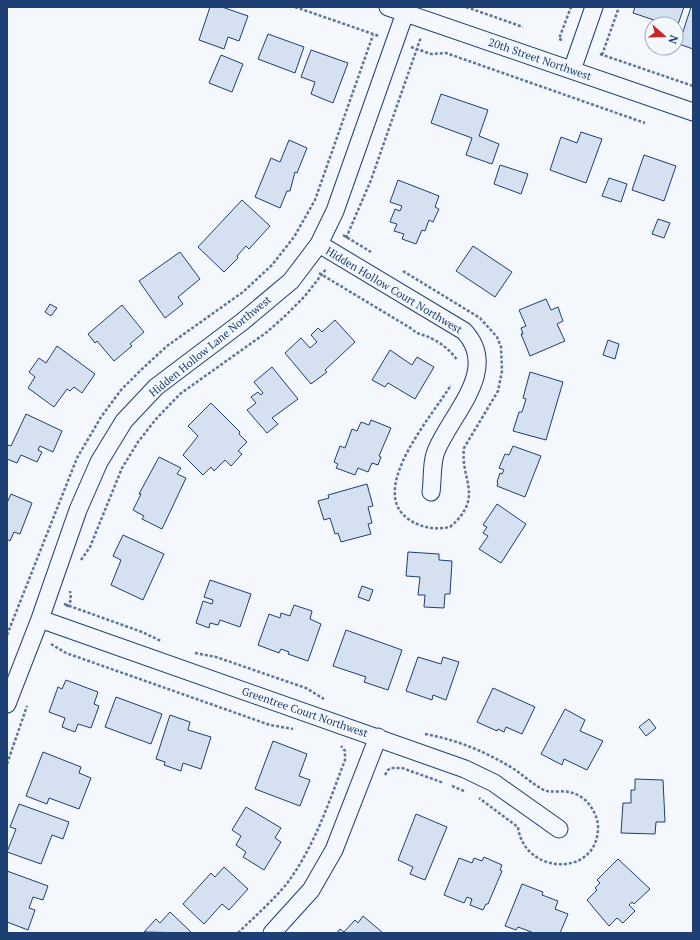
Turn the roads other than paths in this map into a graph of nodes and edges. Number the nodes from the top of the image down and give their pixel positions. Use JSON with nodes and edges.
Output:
{"nodes":[{"id":1,"x":388,"y":7,"type":"edge"},
{"id":2,"x":594,"y":7,"type":"edge"},
{"id":3,"x":405,"y":13,"type":"junction"},
{"id":4,"x":572,"y":70,"type":"junction"},
{"id":5,"x":693,"y":112,"type":"edge"},
{"id":6,"x":319,"y":244,"type":"junction"},
{"id":7,"x":431,"y":492,"type":"dead end"},
{"id":8,"x":40,"y":619,"type":"junction"},
{"id":9,"x":7,"y":704,"type":"edge"},
{"id":10,"x":378,"y":737,"type":"junction"},
{"id":11,"x":559,"y":828,"type":"dead end"},
{"id":12,"x":272,"y":933,"type":"edge"}],
"edges":[{"from":1,"to":3,"type":"street","name":"20th Street Northwest"},
{"from":2,"to":4,"type":"street"},
{"from":3,"to":4,"type":"street","name":"20th Street Northwest"},
{"from":3,"to":6,"type":"street","name":"Hidden Hollow Lane Northwest"},
{"from":4,"to":5,"type":"street","name":"20th Street Northwest"},
{"from":6,"to":7,"type":"street","name":"Hidden Hollow Court Northwest"},
{"from":6,"to":8,"type":"street","name":"Hidden Hollow Lane Northwest"},
{"from":8,"to":9,"type":"street","name":"Hidden Hollow Lane Northwest"},
{"from":8,"to":10,"type":"street","name":"Greentree Court Northwest"},
{"from":10,"to":11,"type":"street","name":"Greentree Court Northwest"},
{"from":10,"to":12,"type":"street"}]}
